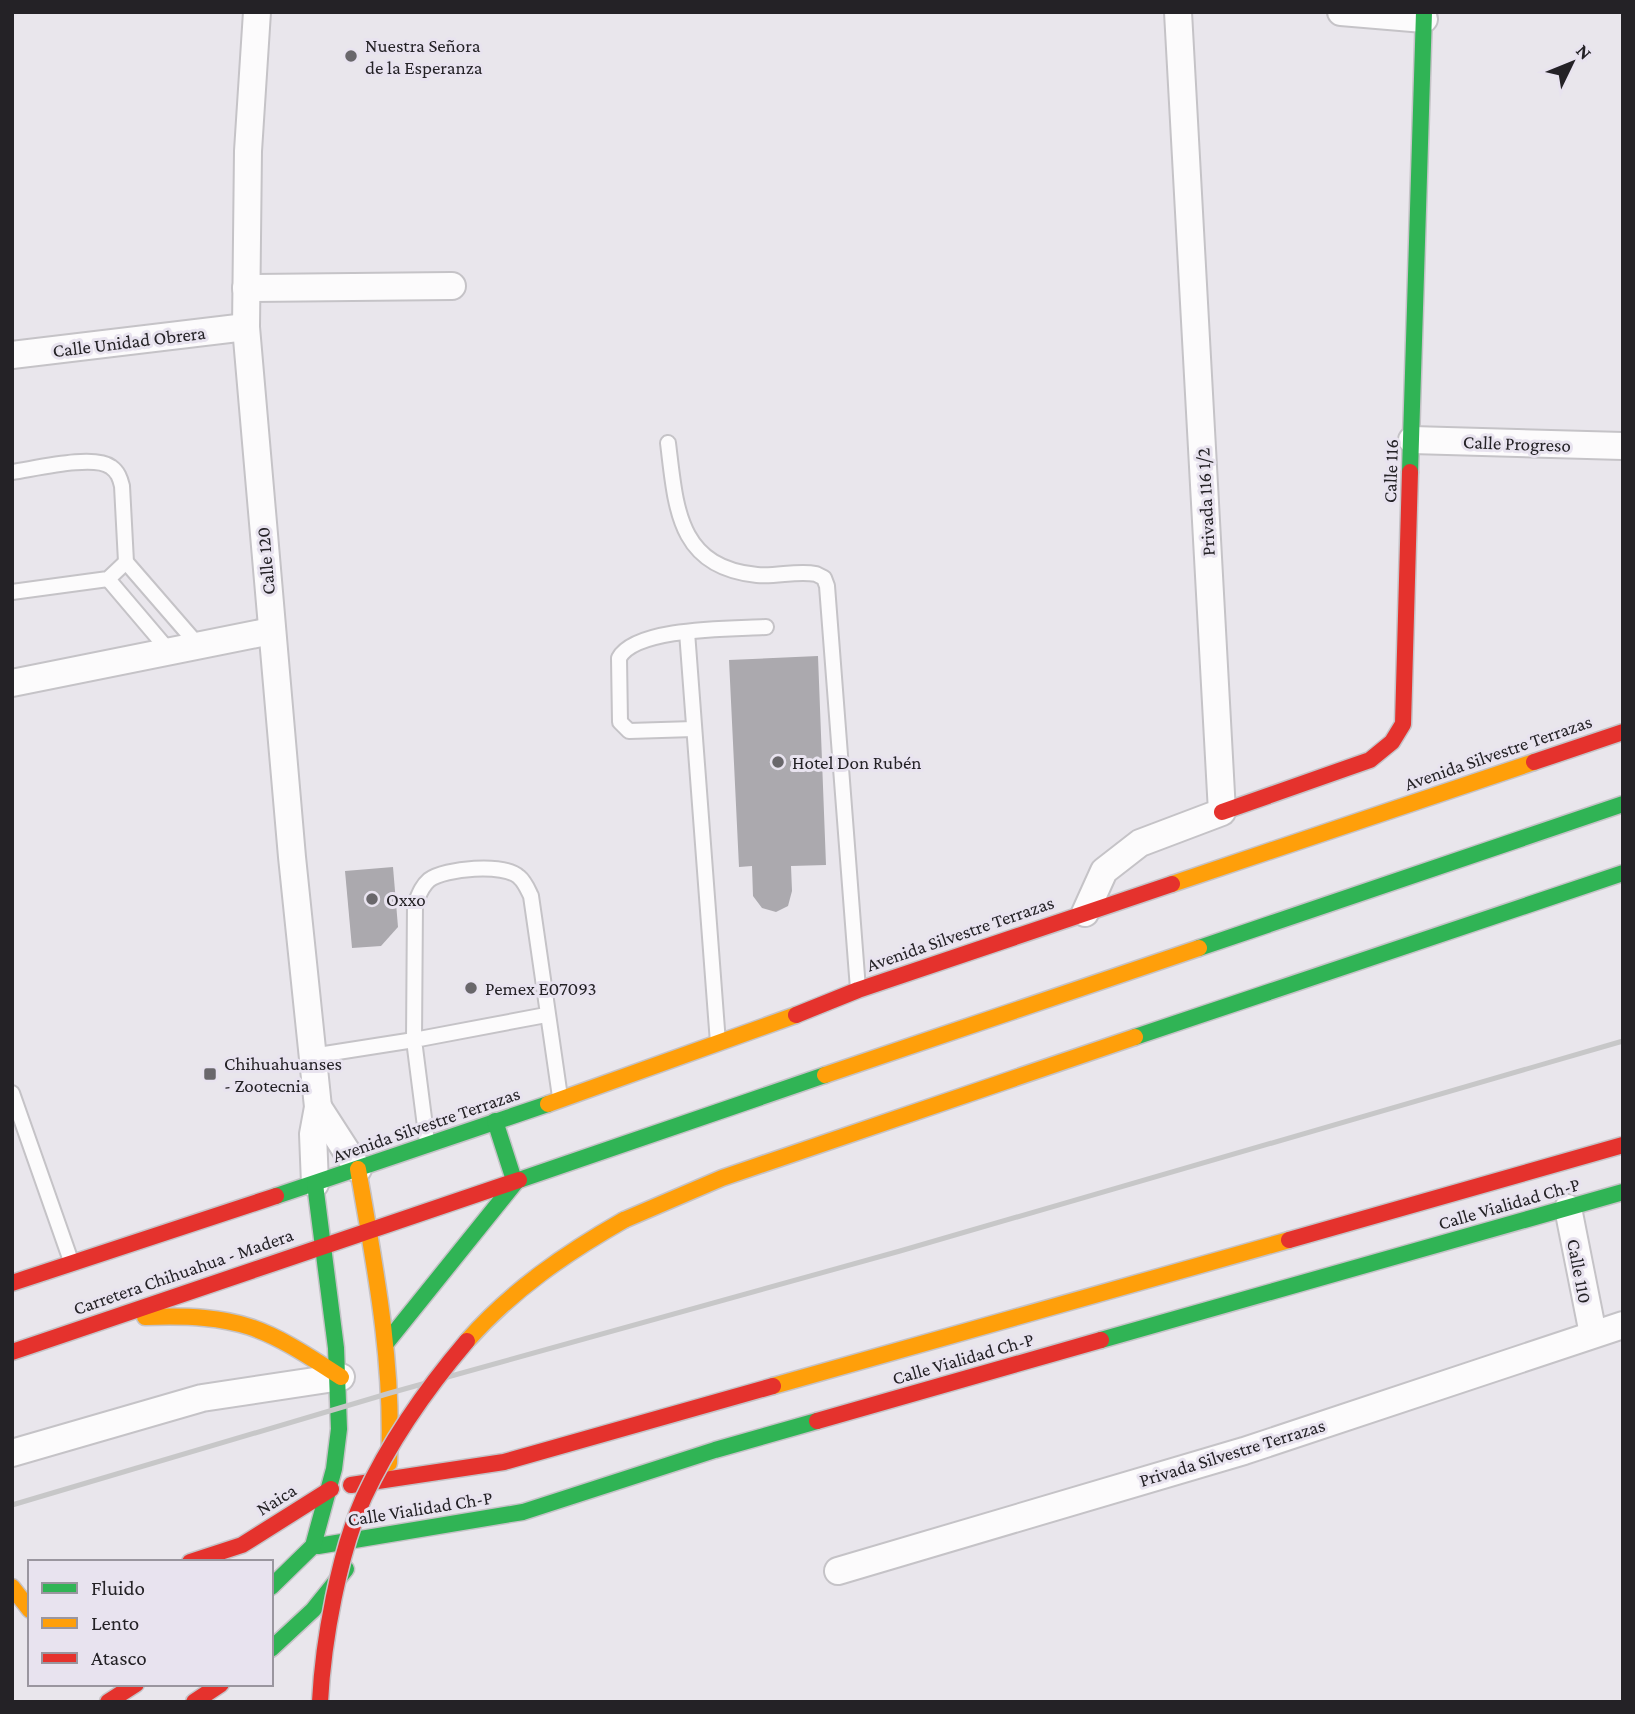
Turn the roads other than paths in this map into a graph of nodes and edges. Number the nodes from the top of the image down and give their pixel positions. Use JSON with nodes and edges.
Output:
{"nodes":[{"id":1,"x":257,"y":12,"type":"edge"},
{"id":2,"x":1178,"y":12,"type":"edge"},
{"id":3,"x":1341,"y":12,"type":"edge"},
{"id":4,"x":1424,"y":16,"type":"edge"},
{"id":5,"x":452,"y":286,"type":"dead end"},
{"id":6,"x":246,"y":288,"type":"junction"},
{"id":7,"x":246,"y":327,"type":"junction"},
{"id":8,"x":12,"y":355,"type":"edge"},
{"id":9,"x":1412,"y":440,"type":"junction"},
{"id":10,"x":668,"y":443,"type":"dead end"},
{"id":11,"x":1623,"y":446,"type":"edge"},
{"id":12,"x":12,"y":472,"type":"edge"},
{"id":13,"x":125,"y":562,"type":"junction"},
{"id":14,"x":108,"y":579,"type":"junction"},
{"id":15,"x":12,"y":592,"type":"edge"},
{"id":16,"x":766,"y":627,"type":"dead end"},
{"id":17,"x":271,"y":631,"type":"junction"},
{"id":18,"x":687,"y":632,"type":"junction"},
{"id":19,"x":198,"y":645,"type":"junction"},
{"id":20,"x":170,"y":652,"type":"junction"},
{"id":21,"x":12,"y":683,"type":"edge"},
{"id":22,"x":694,"y":729,"type":"junction"},
{"id":23,"x":1623,"y":732,"type":"edge"},
{"id":24,"x":1623,"y":804,"type":"edge"},
{"id":25,"x":1222,"y":813,"type":"junction"},
{"id":26,"x":1623,"y":873,"type":"edge"},
{"id":27,"x":1086,"y":913,"type":"junction"},
{"id":28,"x":858,"y":990,"type":"junction"},
{"id":29,"x":546,"y":1015,"type":"junction"},
{"id":30,"x":414,"y":1040,"type":"junction"},
{"id":31,"x":718,"y":1045,"type":"junction"},
{"id":32,"x":312,"y":1056,"type":"junction"},
{"id":33,"x":12,"y":1093,"type":"edge"},
{"id":34,"x":561,"y":1100,"type":"junction"},
{"id":35,"x":318,"y":1107,"type":"junction"},
{"id":36,"x":495,"y":1121,"type":"junction"},
{"id":37,"x":428,"y":1144,"type":"junction"},
{"id":38,"x":1623,"y":1145,"type":"edge"},
{"id":39,"x":358,"y":1170,"type":"junction"},
{"id":40,"x":515,"y":1183,"type":"junction"},
{"id":41,"x":315,"y":1184,"type":"junction"},
{"id":42,"x":1623,"y":1192,"type":"edge"},
{"id":43,"x":1567,"y":1208,"type":"junction"},
{"id":44,"x":368,"y":1230,"type":"junction"},
{"id":45,"x":320,"y":1247,"type":"junction"},
{"id":46,"x":71,"y":1262,"type":"junction"},
{"id":47,"x":12,"y":1283,"type":"edge"},
{"id":48,"x":115,"y":1317,"type":"junction"},
{"id":49,"x":1623,"y":1325,"type":"edge"},
{"id":50,"x":1593,"y":1334,"type":"junction"},
{"id":51,"x":387,"y":1342,"type":"junction"},
{"id":52,"x":12,"y":1352,"type":"edge"},
{"id":53,"x":341,"y":1377,"type":"junction"},
{"id":54,"x":12,"y":1452,"type":"edge"},
{"id":55,"x":388,"y":1478,"type":"junction"},
{"id":56,"x":331,"y":1489,"type":"junction"},
{"id":57,"x":365,"y":1539,"type":"junction"},
{"id":58,"x":242,"y":1545,"type":"junction"},
{"id":59,"x":312,"y":1547,"type":"junction"},
{"id":60,"x":196,"y":1560,"type":"edge"},
{"id":61,"x":838,"y":1571,"type":"dead end"},
{"id":62,"x":273,"y":1585,"type":"edge"},
{"id":63,"x":12,"y":1587,"type":"edge"},
{"id":64,"x":28,"y":1609,"type":"edge"},
{"id":65,"x":273,"y":1647,"type":"edge"},
{"id":66,"x":132,"y":1686,"type":"edge"},
{"id":67,"x":218,"y":1686,"type":"edge"},
{"id":68,"x":108,"y":1702,"type":"edge"},
{"id":69,"x":194,"y":1702,"type":"edge"},
{"id":70,"x":320,"y":1702,"type":"edge"}],
"edges":[{"from":1,"to":6,"type":"street","name":"Calle 120"},
{"from":2,"to":25,"type":"street","name":"Privada 116 1/2"},
{"from":3,"to":4,"type":"street"},
{"from":4,"to":9,"type":"main road","name":"Calle 116"},
{"from":5,"to":6,"type":"street"},
{"from":6,"to":7,"type":"street","name":"Calle 120"},
{"from":7,"to":8,"type":"street","name":"Calle Unidad Obrera"},
{"from":7,"to":17,"type":"street","name":"Calle 120"},
{"from":9,"to":11,"type":"street","name":"Calle Progreso"},
{"from":9,"to":25,"type":"main road","name":"Calle 116"},
{"from":10,"to":28,"type":"lane"},
{"from":12,"to":13,"type":"lane"},
{"from":13,"to":14,"type":"lane"},
{"from":13,"to":19,"type":"lane"},
{"from":14,"to":15,"type":"lane"},
{"from":14,"to":20,"type":"lane"},
{"from":16,"to":18,"type":"lane"},
{"from":17,"to":19,"type":"street"},
{"from":17,"to":32,"type":"street","name":"Calle 120"},
{"from":18,"to":22,"type":"lane"},
{"from":18,"to":22,"type":"lane"},
{"from":19,"to":20,"type":"street"},
{"from":20,"to":21,"type":"street"},
{"from":22,"to":31,"type":"lane"},
{"from":23,"to":27,"type":"main road","name":"Avenida Silvestre Terrazas"},
{"from":24,"to":40,"type":"main road"},
{"from":25,"to":27,"type":"street"},
{"from":26,"to":70,"type":"main road","bridge":true},
{"from":27,"to":28,"type":"main road","name":"Avenida Silvestre Terrazas"},
{"from":28,"to":31,"type":"main road","name":"Avenida Silvestre Terrazas"},
{"from":29,"to":30,"type":"lane"},
{"from":29,"to":30,"type":"lane"},
{"from":29,"to":34,"type":"lane"},
{"from":30,"to":32,"type":"lane"},
{"from":30,"to":37,"type":"lane"},
{"from":31,"to":34,"type":"main road","name":"Avenida Silvestre Terrazas"},
{"from":32,"to":35,"type":"street","name":"Calle 120"},
{"from":33,"to":46,"type":"lane"},
{"from":34,"to":36,"type":"main road","name":"Avenida Silvestre Terrazas"},
{"from":35,"to":39,"type":"street","name":"Calle 120"},
{"from":35,"to":41,"type":"street","name":"Calle 120"},
{"from":36,"to":37,"type":"main road","name":"Avenida Silvestre Terrazas"},
{"from":36,"to":40,"type":"main road"},
{"from":37,"to":39,"type":"main road","name":"Avenida Silvestre Terrazas"},
{"from":38,"to":55,"type":"main road","name":"Calle Vialidad Ch-P"},
{"from":39,"to":41,"type":"main road","name":"Avenida Silvestre Terrazas"},
{"from":39,"to":44,"type":"main road"},
{"from":40,"to":44,"type":"main road"},
{"from":40,"to":51,"type":"main road"},
{"from":41,"to":45,"type":"main road"},
{"from":41,"to":46,"type":"main road","name":"Carretera Chihuahua - Madera"},
{"from":42,"to":43,"type":"main road","name":"Calle Vialidad Ch-P"},
{"from":43,"to":50,"type":"street","name":"Calle 110"},
{"from":43,"to":57,"type":"main road","name":"Calle Vialidad Ch-P"},
{"from":44,"to":45,"type":"main road","name":"Carretera Chihuahua - Madera"},
{"from":44,"to":51,"type":"main road"},
{"from":45,"to":48,"type":"main road","name":"Carretera Chihuahua - Madera"},
{"from":45,"to":53,"type":"main road"},
{"from":46,"to":47,"type":"main road","name":"Carretera Chihuahua - Madera"},
{"from":48,"to":52,"type":"main road","name":"Carretera Chihuahua - Madera"},
{"from":48,"to":53,"type":"main road"},
{"from":49,"to":50,"type":"street","name":"Privada Silvestre Terrazas"},
{"from":50,"to":61,"type":"street","name":"Privada Silvestre Terrazas"},
{"from":51,"to":55,"type":"main road"},
{"from":53,"to":54,"type":"street"},
{"from":53,"to":56,"type":"main road"},
{"from":55,"to":56,"type":"main road","name":"Calle Vialidad Ch-P"},
{"from":55,"to":57,"type":"main road"},
{"from":56,"to":58,"type":"main road","name":"Naica"},
{"from":56,"to":59,"type":"main road"},
{"from":57,"to":59,"type":"main road","name":"Calle Vialidad Ch-P"},
{"from":57,"to":65,"type":"main road"},
{"from":58,"to":59,"type":"main road","name":"Naica"},
{"from":58,"to":60,"type":"main road","name":"Naica"},
{"from":59,"to":62,"type":"main road"},
{"from":63,"to":64,"type":"main road"},
{"from":66,"to":68,"type":"main road"},
{"from":67,"to":69,"type":"main road"}]}
